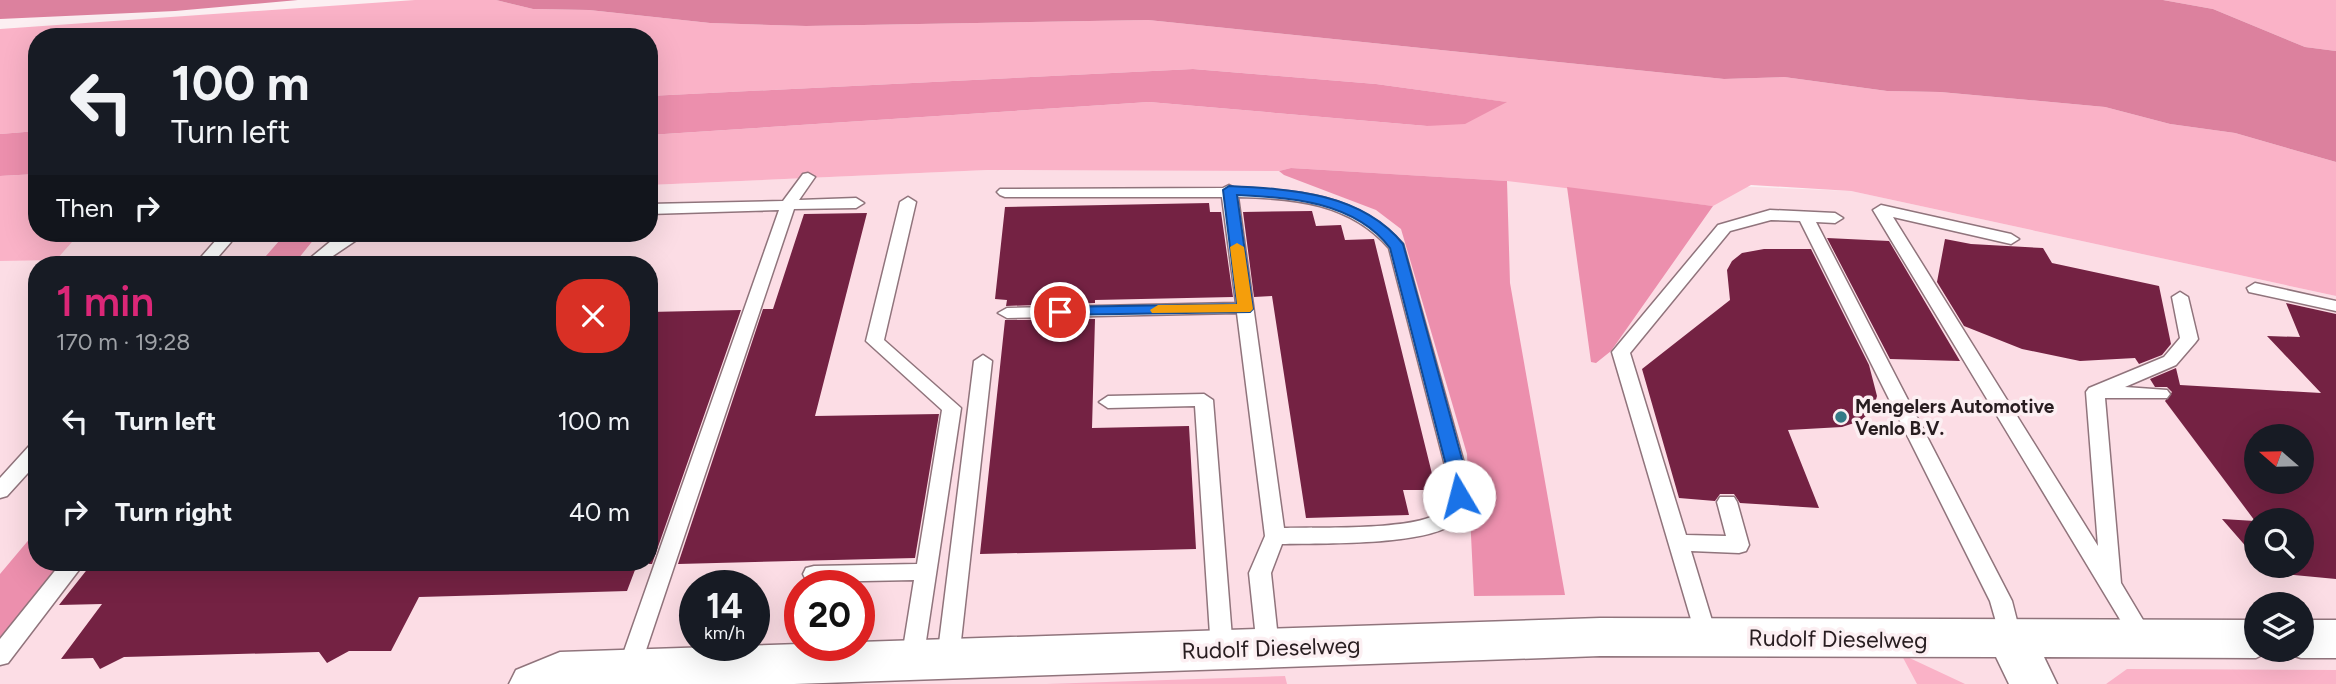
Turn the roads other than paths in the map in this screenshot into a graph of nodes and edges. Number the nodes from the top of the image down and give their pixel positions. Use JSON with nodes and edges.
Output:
{"nodes":[{"id":1,"x":808,"y":177,"type":"dead end"},
{"id":2,"x":1229,"y":190,"type":"junction"},
{"id":3,"x":1005,"y":192,"type":"dead end"},
{"id":4,"x":908,"y":202,"type":"dead end"},
{"id":5,"x":856,"y":203,"type":"dead end"},
{"id":6,"x":788,"y":205,"type":"junction"},
{"id":7,"x":658,"y":209,"type":"edge"},
{"id":8,"x":1805,"y":216,"type":"junction"},
{"id":9,"x":1835,"y":218,"type":"dead end"},
{"id":10,"x":2011,"y":239,"type":"dead end"},
{"id":11,"x":223,"y":242,"type":"dead end"},
{"id":12,"x":341,"y":242,"type":"edge"},
{"id":13,"x":211,"y":256,"type":"edge"},
{"id":14,"x":321,"y":256,"type":"edge"},
{"id":15,"x":2255,"y":288,"type":"dead end"},
{"id":16,"x":2180,"y":297,"type":"dead end"},
{"id":17,"x":2336,"y":306,"type":"edge"},
{"id":18,"x":1245,"y":309,"type":"junction"},
{"id":19,"x":1007,"y":313,"type":"dead end"},
{"id":20,"x":983,"y":361,"type":"dead end"},
{"id":21,"x":2095,"y":392,"type":"junction"},
{"id":22,"x":2161,"y":394,"type":"dead end"},
{"id":23,"x":1108,"y":402,"type":"dead end"},
{"id":24,"x":28,"y":460,"type":"edge"},
{"id":25,"x":0,"y":491,"type":"edge"},
{"id":26,"x":1727,"y":502,"type":"dead end"},
{"id":27,"x":1275,"y":536,"type":"junction"},
{"id":28,"x":1677,"y":542,"type":"junction"},
{"id":29,"x":67,"y":571,"type":"edge"},
{"id":30,"x":926,"y":572,"type":"junction"},
{"id":31,"x":875,"y":573,"type":"edge"},
{"id":32,"x":2111,"y":587,"type":"junction"},
{"id":33,"x":1706,"y":637,"type":"junction"},
{"id":34,"x":2244,"y":639,"type":"edge"},
{"id":35,"x":2314,"y":639,"type":"edge"},
{"id":36,"x":2336,"y":639,"type":"edge"},
{"id":37,"x":2011,"y":640,"type":"junction"},
{"id":38,"x":2144,"y":640,"type":"junction"},
{"id":39,"x":1268,"y":648,"type":"junction"},
{"id":40,"x":1222,"y":650,"type":"junction"},
{"id":41,"x":0,"y":656,"type":"edge"},
{"id":42,"x":930,"y":660,"type":"junction"},
{"id":43,"x":628,"y":671,"type":"junction"},
{"id":44,"x":533,"y":684,"type":"edge"},
{"id":45,"x":2033,"y":684,"type":"edge"}],
"edges":[{"from":1,"to":6,"type":"lane"},
{"from":2,"to":3,"type":"lane"},
{"from":2,"to":18,"type":"lane"},
{"from":2,"to":27,"type":"lane"},
{"from":4,"to":30,"type":"lane"},
{"from":5,"to":6,"type":"lane"},
{"from":6,"to":7,"type":"lane"},
{"from":6,"to":43,"type":"lane"},
{"from":8,"to":9,"type":"lane"},
{"from":8,"to":28,"type":"lane"},
{"from":8,"to":37,"type":"lane"},
{"from":10,"to":32,"type":"lane"},
{"from":11,"to":13,"type":"lane"},
{"from":12,"to":14,"type":"lane"},
{"from":15,"to":17,"type":"lane"},
{"from":16,"to":21,"type":"lane"},
{"from":18,"to":19,"type":"lane"},
{"from":18,"to":27,"type":"lane"},
{"from":20,"to":42,"type":"lane"},
{"from":21,"to":22,"type":"lane"},
{"from":21,"to":32,"type":"lane"},
{"from":23,"to":40,"type":"lane"},
{"from":24,"to":25,"type":"lane"},
{"from":26,"to":28,"type":"lane"},
{"from":27,"to":39,"type":"lane"},
{"from":28,"to":33,"type":"lane"},
{"from":29,"to":41,"type":"lane"},
{"from":30,"to":31,"type":"lane"},
{"from":30,"to":42,"type":"lane"},
{"from":32,"to":38,"type":"lane"},
{"from":33,"to":37,"type":"street","name":"Rudolf Dieselweg"},
{"from":33,"to":39,"type":"street","name":"Rudolf Dieselweg"},
{"from":34,"to":38,"type":"street","name":"Rudolf Dieselweg"},
{"from":35,"to":36,"type":"street"},
{"from":37,"to":38,"type":"street","name":"Rudolf Dieselweg"},
{"from":37,"to":45,"type":"street"},
{"from":39,"to":40,"type":"street","name":"Rudolf Dieselweg"},
{"from":40,"to":42,"type":"street","name":"Rudolf Dieselweg"},
{"from":42,"to":43,"type":"street","name":"Rudolf Dieselweg"},
{"from":43,"to":44,"type":"street","name":"Rudolf Dieselweg"}]}
